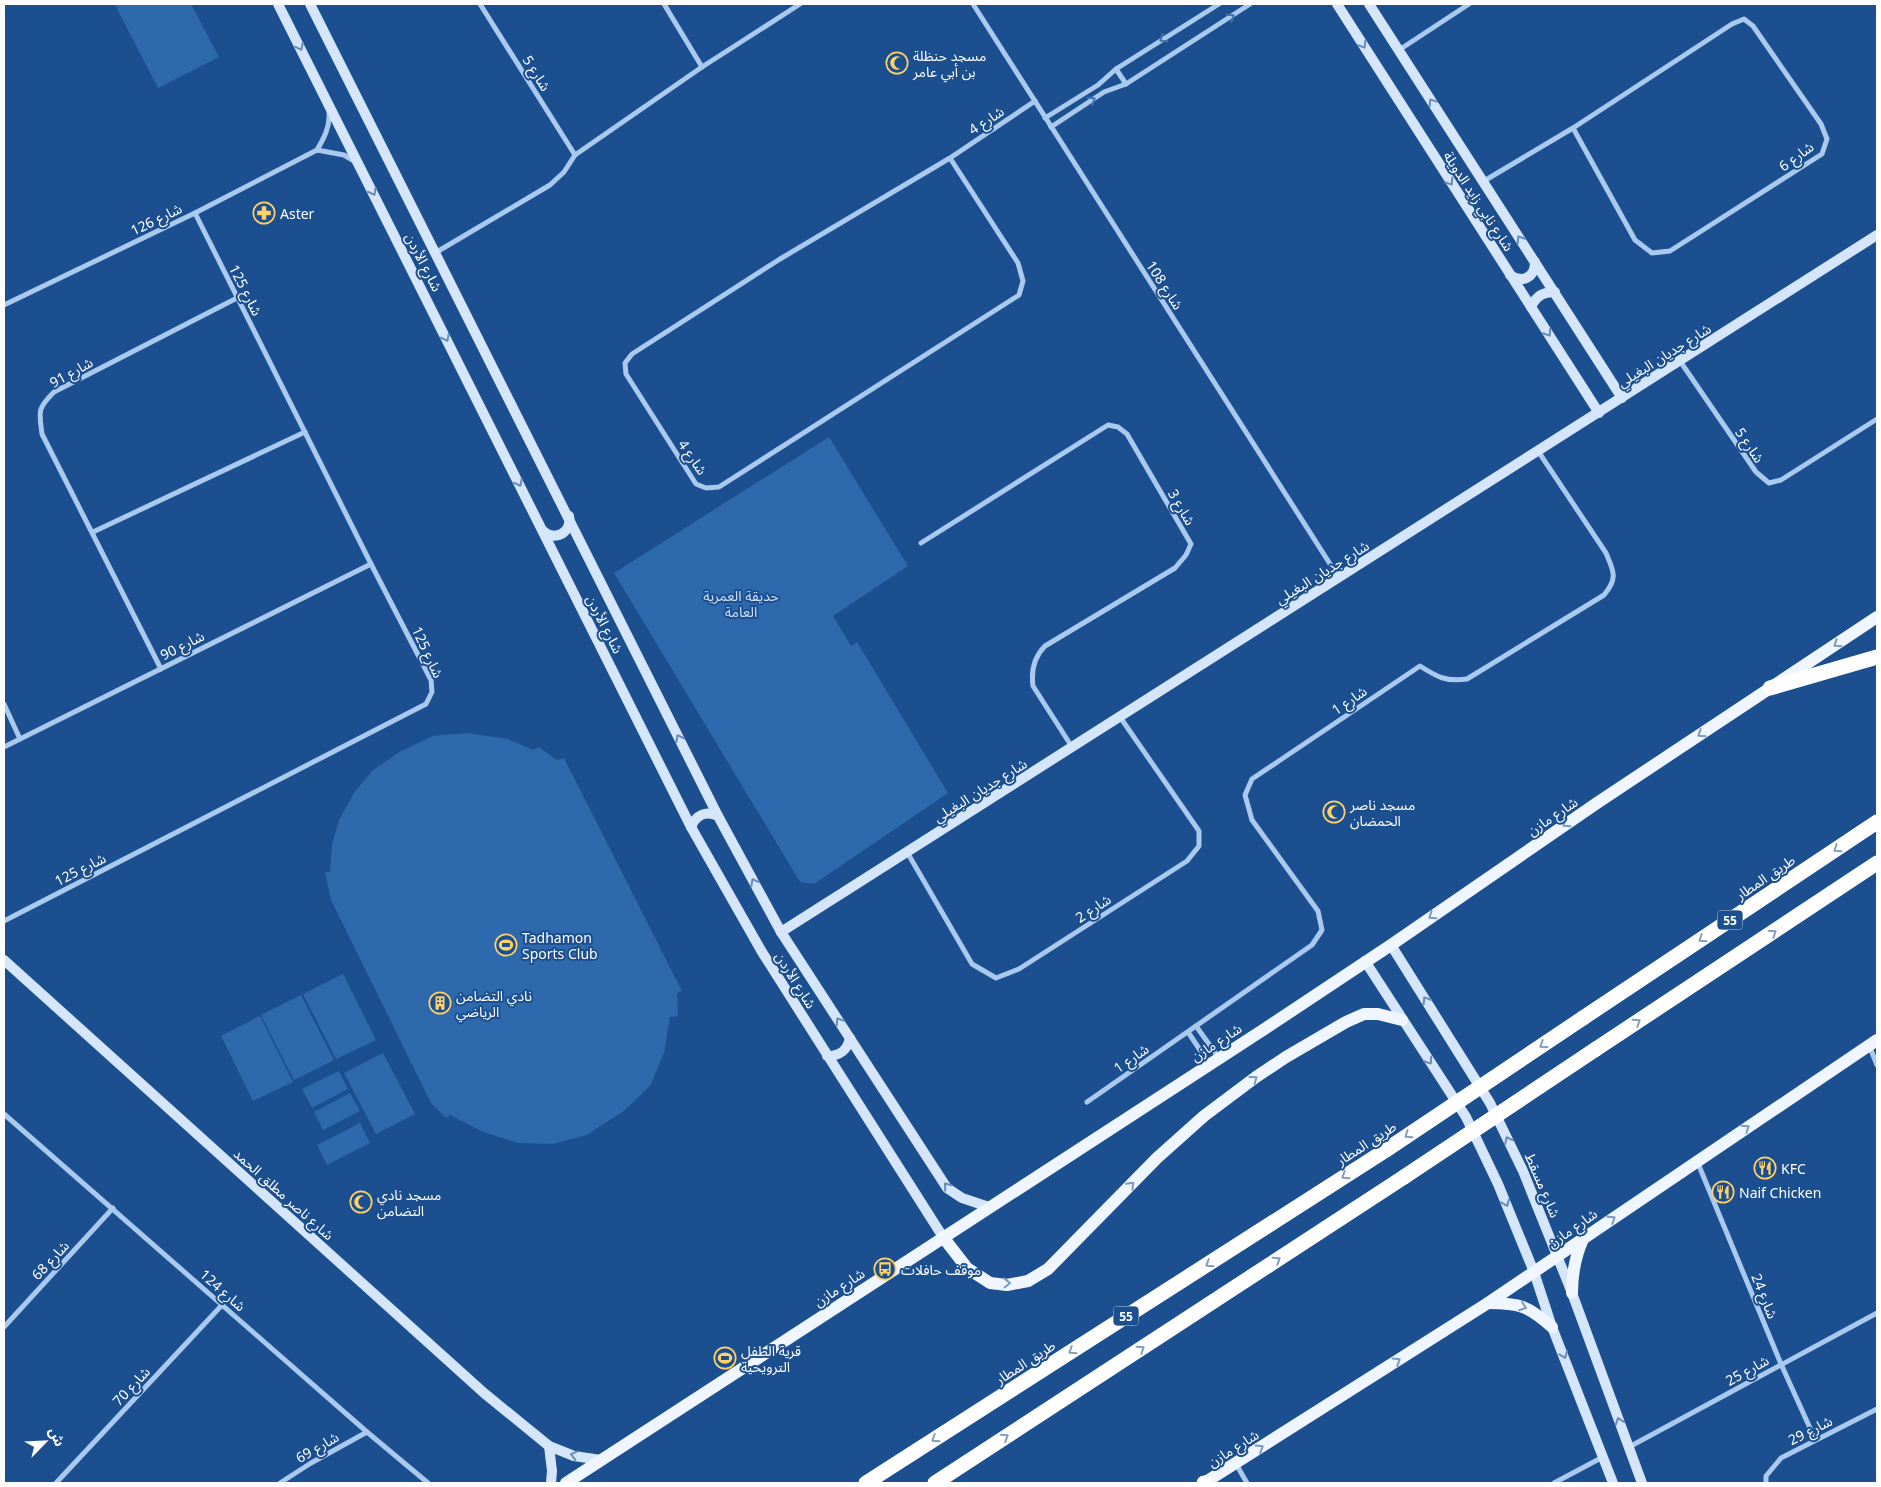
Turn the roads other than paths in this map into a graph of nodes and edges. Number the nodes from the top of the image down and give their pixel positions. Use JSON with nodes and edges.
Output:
{"nodes":[{"id":1,"x":278,"y":4,"type":"edge"},
{"id":2,"x":310,"y":4,"type":"edge"},
{"id":3,"x":480,"y":4,"type":"edge"},
{"id":4,"x":664,"y":4,"type":"edge"},
{"id":5,"x":800,"y":4,"type":"edge"},
{"id":6,"x":972,"y":4,"type":"edge"},
{"id":7,"x":1219,"y":4,"type":"edge"},
{"id":8,"x":1250,"y":4,"type":"edge"},
{"id":9,"x":1337,"y":4,"type":"edge"},
{"id":10,"x":1369,"y":4,"type":"edge"},
{"id":11,"x":1470,"y":4,"type":"edge"},
{"id":12,"x":1399,"y":50,"type":"junction"},
{"id":13,"x":702,"y":67,"type":"junction"},
{"id":14,"x":1116,"y":69,"type":"junction"},
{"id":15,"x":1126,"y":84,"type":"junction"},
{"id":16,"x":1035,"y":101,"type":"junction"},
{"id":17,"x":328,"y":104,"type":"junction"},
{"id":18,"x":1045,"y":118,"type":"junction"},
{"id":19,"x":1051,"y":127,"type":"junction"},
{"id":20,"x":1573,"y":128,"type":"junction"},
{"id":21,"x":317,"y":150,"type":"junction"},
{"id":22,"x":575,"y":155,"type":"junction"},
{"id":23,"x":950,"y":158,"type":"junction"},
{"id":24,"x":359,"y":164,"type":"junction"},
{"id":25,"x":1484,"y":181,"type":"junction"},
{"id":26,"x":195,"y":213,"type":"junction"},
{"id":27,"x":1877,"y":235,"type":"edge"},
{"id":28,"x":435,"y":253,"type":"junction"},
{"id":29,"x":1535,"y":262,"type":"junction"},
{"id":30,"x":1510,"y":275,"type":"junction"},
{"id":31,"x":1555,"y":292,"type":"junction"},
{"id":32,"x":237,"y":298,"type":"junction"},
{"id":33,"x":4,"y":305,"type":"edge"},
{"id":34,"x":1532,"y":307,"type":"junction"},
{"id":35,"x":1680,"y":361,"type":"junction"},
{"id":36,"x":1622,"y":398,"type":"junction"},
{"id":37,"x":1598,"y":413,"type":"junction"},
{"id":38,"x":1877,"y":419,"type":"edge"},
{"id":39,"x":305,"y":432,"type":"junction"},
{"id":40,"x":1538,"y":451,"type":"junction"},
{"id":41,"x":569,"y":516,"type":"junction"},
{"id":42,"x":543,"y":531,"type":"junction"},
{"id":43,"x":93,"y":532,"type":"junction"},
{"id":44,"x":921,"y":543,"type":"dead end"},
{"id":45,"x":371,"y":564,"type":"junction"},
{"id":46,"x":1339,"y":578,"type":"junction"},
{"id":47,"x":1877,"y":617,"type":"edge"},
{"id":48,"x":1877,"y":657,"type":"edge"},
{"id":49,"x":161,"y":669,"type":"junction"},
{"id":50,"x":1770,"y":688,"type":"junction"},
{"id":51,"x":4,"y":704,"type":"edge"},
{"id":52,"x":1120,"y":717,"type":"junction"},
{"id":53,"x":20,"y":739,"type":"junction"},
{"id":54,"x":4,"y":747,"type":"edge"},
{"id":55,"x":1072,"y":747,"type":"junction"},
{"id":56,"x":718,"y":816,"type":"junction"},
{"id":57,"x":1877,"y":822,"type":"edge"},
{"id":58,"x":691,"y":827,"type":"junction"},
{"id":59,"x":907,"y":852,"type":"junction"},
{"id":60,"x":1877,"y":863,"type":"edge"},
{"id":61,"x":4,"y":921,"type":"edge"},
{"id":62,"x":781,"y":932,"type":"junction"},
{"id":63,"x":1391,"y":945,"type":"junction"},
{"id":64,"x":1365,"y":961,"type":"junction"},
{"id":65,"x":5,"y":965,"type":"edge"},
{"id":66,"x":1402,"y":1020,"type":"junction"},
{"id":67,"x":1196,"y":1026,"type":"junction"},
{"id":68,"x":1188,"y":1032,"type":"junction"},
{"id":69,"x":850,"y":1038,"type":"junction"},
{"id":70,"x":1873,"y":1043,"type":"edge"},
{"id":71,"x":827,"y":1056,"type":"junction"},
{"id":72,"x":1215,"y":1062,"type":"junction"},
{"id":73,"x":1877,"y":1065,"type":"edge"},
{"id":74,"x":1087,"y":1102,"type":"dead end"},
{"id":75,"x":4,"y":1114,"type":"edge"},
{"id":76,"x":1697,"y":1161,"type":"junction"},
{"id":77,"x":989,"y":1207,"type":"junction"},
{"id":78,"x":113,"y":1208,"type":"junction"},
{"id":79,"x":943,"y":1237,"type":"junction"},
{"id":80,"x":1584,"y":1237,"type":"junction"},
{"id":81,"x":1558,"y":1257,"type":"junction"},
{"id":82,"x":1534,"y":1272,"type":"junction"},
{"id":83,"x":1572,"y":1292,"type":"junction"},
{"id":84,"x":1488,"y":1303,"type":"junction"},
{"id":85,"x":222,"y":1305,"type":"junction"},
{"id":86,"x":1877,"y":1313,"type":"edge"},
{"id":87,"x":4,"y":1327,"type":"edge"},
{"id":88,"x":1552,"y":1327,"type":"junction"},
{"id":89,"x":1781,"y":1364,"type":"junction"},
{"id":90,"x":1877,"y":1409,"type":"edge"},
{"id":91,"x":367,"y":1432,"type":"junction"},
{"id":92,"x":1815,"y":1439,"type":"junction"},
{"id":93,"x":549,"y":1446,"type":"junction"},
{"id":94,"x":1628,"y":1447,"type":"junction"},
{"id":95,"x":1603,"y":1457,"type":"junction"},
{"id":96,"x":601,"y":1460,"type":"junction"},
{"id":97,"x":1236,"y":1464,"type":"junction"},
{"id":98,"x":56,"y":1483,"type":"edge"},
{"id":99,"x":280,"y":1483,"type":"edge"},
{"id":100,"x":428,"y":1483,"type":"edge"},
{"id":101,"x":551,"y":1483,"type":"edge"},
{"id":102,"x":566,"y":1483,"type":"edge"},
{"id":103,"x":866,"y":1483,"type":"edge"},
{"id":104,"x":935,"y":1483,"type":"edge"},
{"id":105,"x":1204,"y":1483,"type":"edge"},
{"id":106,"x":1248,"y":1483,"type":"edge"},
{"id":107,"x":1554,"y":1483,"type":"edge"},
{"id":108,"x":1613,"y":1483,"type":"edge"},
{"id":109,"x":1642,"y":1483,"type":"edge"},
{"id":110,"x":1766,"y":1483,"type":"edge"}],
"edges":[{"from":1,"to":17,"type":"street","name":"شارع الأردن","one_way":true},
{"from":2,"to":28,"type":"street","name":"شارع الأردن"},
{"from":3,"to":22,"type":"street","name":"شارع 5"},
{"from":4,"to":13,"type":"street"},
{"from":5,"to":13,"type":"street"},
{"from":6,"to":16,"type":"street","name":"شارع 108"},
{"from":7,"to":14,"type":"street","one_way":true},
{"from":15,"to":8,"type":"street","one_way":true},
{"from":9,"to":30,"type":"street","name":"شارع نابي زايد الدويلة","one_way":true},
{"from":10,"to":12,"type":"street","name":"شارع نابي زايد الدويلة"},
{"from":11,"to":12,"type":"street"},
{"from":25,"to":12,"type":"street","name":"شارع نابي زايد الدويلة","one_way":true},
{"from":13,"to":22,"type":"street"},
{"from":14,"to":15,"type":"street"},
{"from":14,"to":18,"type":"street"},
{"from":19,"to":15,"type":"street","one_way":true},
{"from":16,"to":18,"type":"street","name":"شارع 108"},
{"from":16,"to":23,"type":"street","name":"شارع 4"},
{"from":17,"to":21,"type":"street"},
{"from":17,"to":24,"type":"street","name":"شارع الأردن"},
{"from":18,"to":19,"type":"street","name":"شارع 108"},
{"from":19,"to":46,"type":"street","name":"شارع 108"},
{"from":20,"to":20,"type":"street","name":"شارع 6"},
{"from":20,"to":25,"type":"street","name":"شارع 6"},
{"from":21,"to":24,"type":"street"},
{"from":21,"to":26,"type":"street","name":"شارع 126"},
{"from":22,"to":28,"type":"street"},
{"from":23,"to":23,"type":"street","name":"شارع 4"},
{"from":24,"to":42,"type":"street","name":"شارع الأردن","one_way":true},
{"from":29,"to":25,"type":"street","name":"شارع نابي زايد الدويلة","one_way":true},
{"from":26,"to":32,"type":"street","name":"شارع 125"},
{"from":26,"to":33,"type":"street","name":"شارع 126"},
{"from":27,"to":35,"type":"street","name":"شارع جديان البغيلي"},
{"from":28,"to":41,"type":"street","name":"شارع الأردن"},
{"from":29,"to":30,"type":"street"},
{"from":29,"to":31,"type":"street","name":"شارع نابي زايد الدويلة"},
{"from":30,"to":34,"type":"street","name":"شارع نابي زايد الدويلة"},
{"from":31,"to":34,"type":"street"},
{"from":31,"to":36,"type":"street","name":"شارع نابي زايد الدويلة"},
{"from":32,"to":39,"type":"street","name":"شارع 125"},
{"from":32,"to":43,"type":"street","name":"شارع 91"},
{"from":34,"to":37,"type":"street","name":"شارع نابي زايد الدويلة","one_way":true},
{"from":35,"to":36,"type":"street","name":"شارع جديان البغيلي"},
{"from":35,"to":38,"type":"street","name":"شارع 5"},
{"from":36,"to":37,"type":"street","name":"شارع جديان البغيلي"},
{"from":37,"to":40,"type":"street","name":"شارع جديان البغيلي"},
{"from":39,"to":43,"type":"street"},
{"from":39,"to":45,"type":"street","name":"شارع 125"},
{"from":40,"to":46,"type":"street","name":"شارع جديان البغيلي"},
{"from":40,"to":67,"type":"street","name":"شارع 1"},
{"from":41,"to":42,"type":"street"},
{"from":56,"to":41,"type":"street","name":"شارع الأردن","one_way":true},
{"from":42,"to":58,"type":"street","name":"شارع الأردن"},
{"from":43,"to":49,"type":"street","name":"شارع 91"},
{"from":44,"to":55,"type":"street","name":"شارع 3"},
{"from":45,"to":49,"type":"street","name":"شارع 90"},
{"from":45,"to":61,"type":"street","name":"شارع 125"},
{"from":46,"to":52,"type":"street","name":"شارع جديان البغيلي"},
{"from":47,"to":50,"type":"main road","name":"شارع مازن","one_way":true},
{"from":48,"to":50,"type":"highway"},
{"from":49,"to":53,"type":"street","name":"شارع 90"},
{"from":50,"to":63,"type":"main road","name":"شارع مازن","one_way":true},
{"from":51,"to":53,"type":"street"},
{"from":52,"to":55,"type":"street","name":"شارع جديان البغيلي"},
{"from":52,"to":59,"type":"street","name":"شارع 2"},
{"from":53,"to":54,"type":"street","name":"شارع 90"},
{"from":55,"to":59,"type":"street","name":"شارع جديان البغيلي"},
{"from":56,"to":58,"type":"street"},
{"from":62,"to":56,"type":"street","name":"شارع الأردن","one_way":true},
{"from":57,"to":103,"type":"highway","name":"طريق المطار","number":"55","one_way":true,"bridge":true},
{"from":58,"to":71,"type":"street","name":"شارع الأردن"},
{"from":59,"to":62,"type":"street","name":"شارع جديان البغيلي"},
{"from":104,"to":60,"type":"highway","number":"55","one_way":true,"bridge":true},
{"from":69,"to":62,"type":"street","name":"شارع الأردن","one_way":true},
{"from":63,"to":64,"type":"main road","name":"شارع مازن"},
{"from":81,"to":63,"type":"street","name":"شارع مسقط","one_way":true},
{"from":64,"to":66,"type":"street"},
{"from":64,"to":72,"type":"main road","name":"شارع مازن"},
{"from":65,"to":93,"type":"street","name":"شارع ناصر مطلق الحمد"},
{"from":79,"to":66,"type":"main road","one_way":true},
{"from":66,"to":82,"type":"street","one_way":true},
{"from":67,"to":68,"type":"street","name":"شارع 1"},
{"from":67,"to":72,"type":"street"},
{"from":68,"to":72,"type":"street"},
{"from":68,"to":74,"type":"street","name":"شارع 1"},
{"from":69,"to":71,"type":"street"},
{"from":77,"to":69,"type":"street","name":"شارع الأردن","one_way":true},
{"from":70,"to":73,"type":"street"},
{"from":76,"to":70,"type":"main road","name":"شارع مازن","one_way":true},
{"from":71,"to":79,"type":"street","name":"شارع الأردن"},
{"from":72,"to":77,"type":"main road","name":"شارع مازن"},
{"from":75,"to":78,"type":"street","name":"شارع 124"},
{"from":80,"to":76,"type":"main road","name":"شارع مازن","one_way":true},
{"from":76,"to":89,"type":"street","name":"شارع 24"},
{"from":77,"to":79,"type":"main road","name":"شارع مازن"},
{"from":78,"to":85,"type":"street","name":"شارع 124"},
{"from":78,"to":87,"type":"street","name":"شارع 68"},
{"from":79,"to":96,"type":"main road","name":"شارع مازن"},
{"from":80,"to":81,"type":"main road","name":"شارع مازن"},
{"from":80,"to":83,"type":"main road"},
{"from":81,"to":82,"type":"main road","name":"شارع مازن"},
{"from":81,"to":83,"type":"street","name":"شارع مسقط"},
{"from":82,"to":84,"type":"main road","name":"شارع مازن"},
{"from":82,"to":88,"type":"street"},
{"from":94,"to":83,"type":"street","name":"شارع مسقط","one_way":true},
{"from":84,"to":88,"type":"main road","one_way":true},
{"from":97,"to":84,"type":"main road","name":"شارع مازن","one_way":true},
{"from":85,"to":91,"type":"street","name":"شارع 124"},
{"from":85,"to":98,"type":"street","name":"شارع 70"},
{"from":86,"to":89,"type":"street","name":"شارع 25"},
{"from":88,"to":95,"type":"street","one_way":true},
{"from":89,"to":92,"type":"street","name":"شارع 24"},
{"from":89,"to":94,"type":"street","name":"شارع 25"},
{"from":90,"to":92,"type":"street","name":"شارع 29"},
{"from":91,"to":99,"type":"street","name":"شارع 69"},
{"from":91,"to":100,"type":"street","name":"شارع 124"},
{"from":92,"to":110,"type":"street","name":"شارع 29"},
{"from":96,"to":93,"type":"street","name":"شارع ناصر مطلق الحمد","one_way":true},
{"from":93,"to":101,"type":"street"},
{"from":94,"to":109,"type":"street","name":"شارع مسقط"},
{"from":95,"to":107,"type":"street"},
{"from":95,"to":108,"type":"street"},
{"from":96,"to":102,"type":"main road","name":"شارع مازن"},
{"from":97,"to":105,"type":"main road","name":"شارع مازن"},
{"from":97,"to":106,"type":"street"}]}
